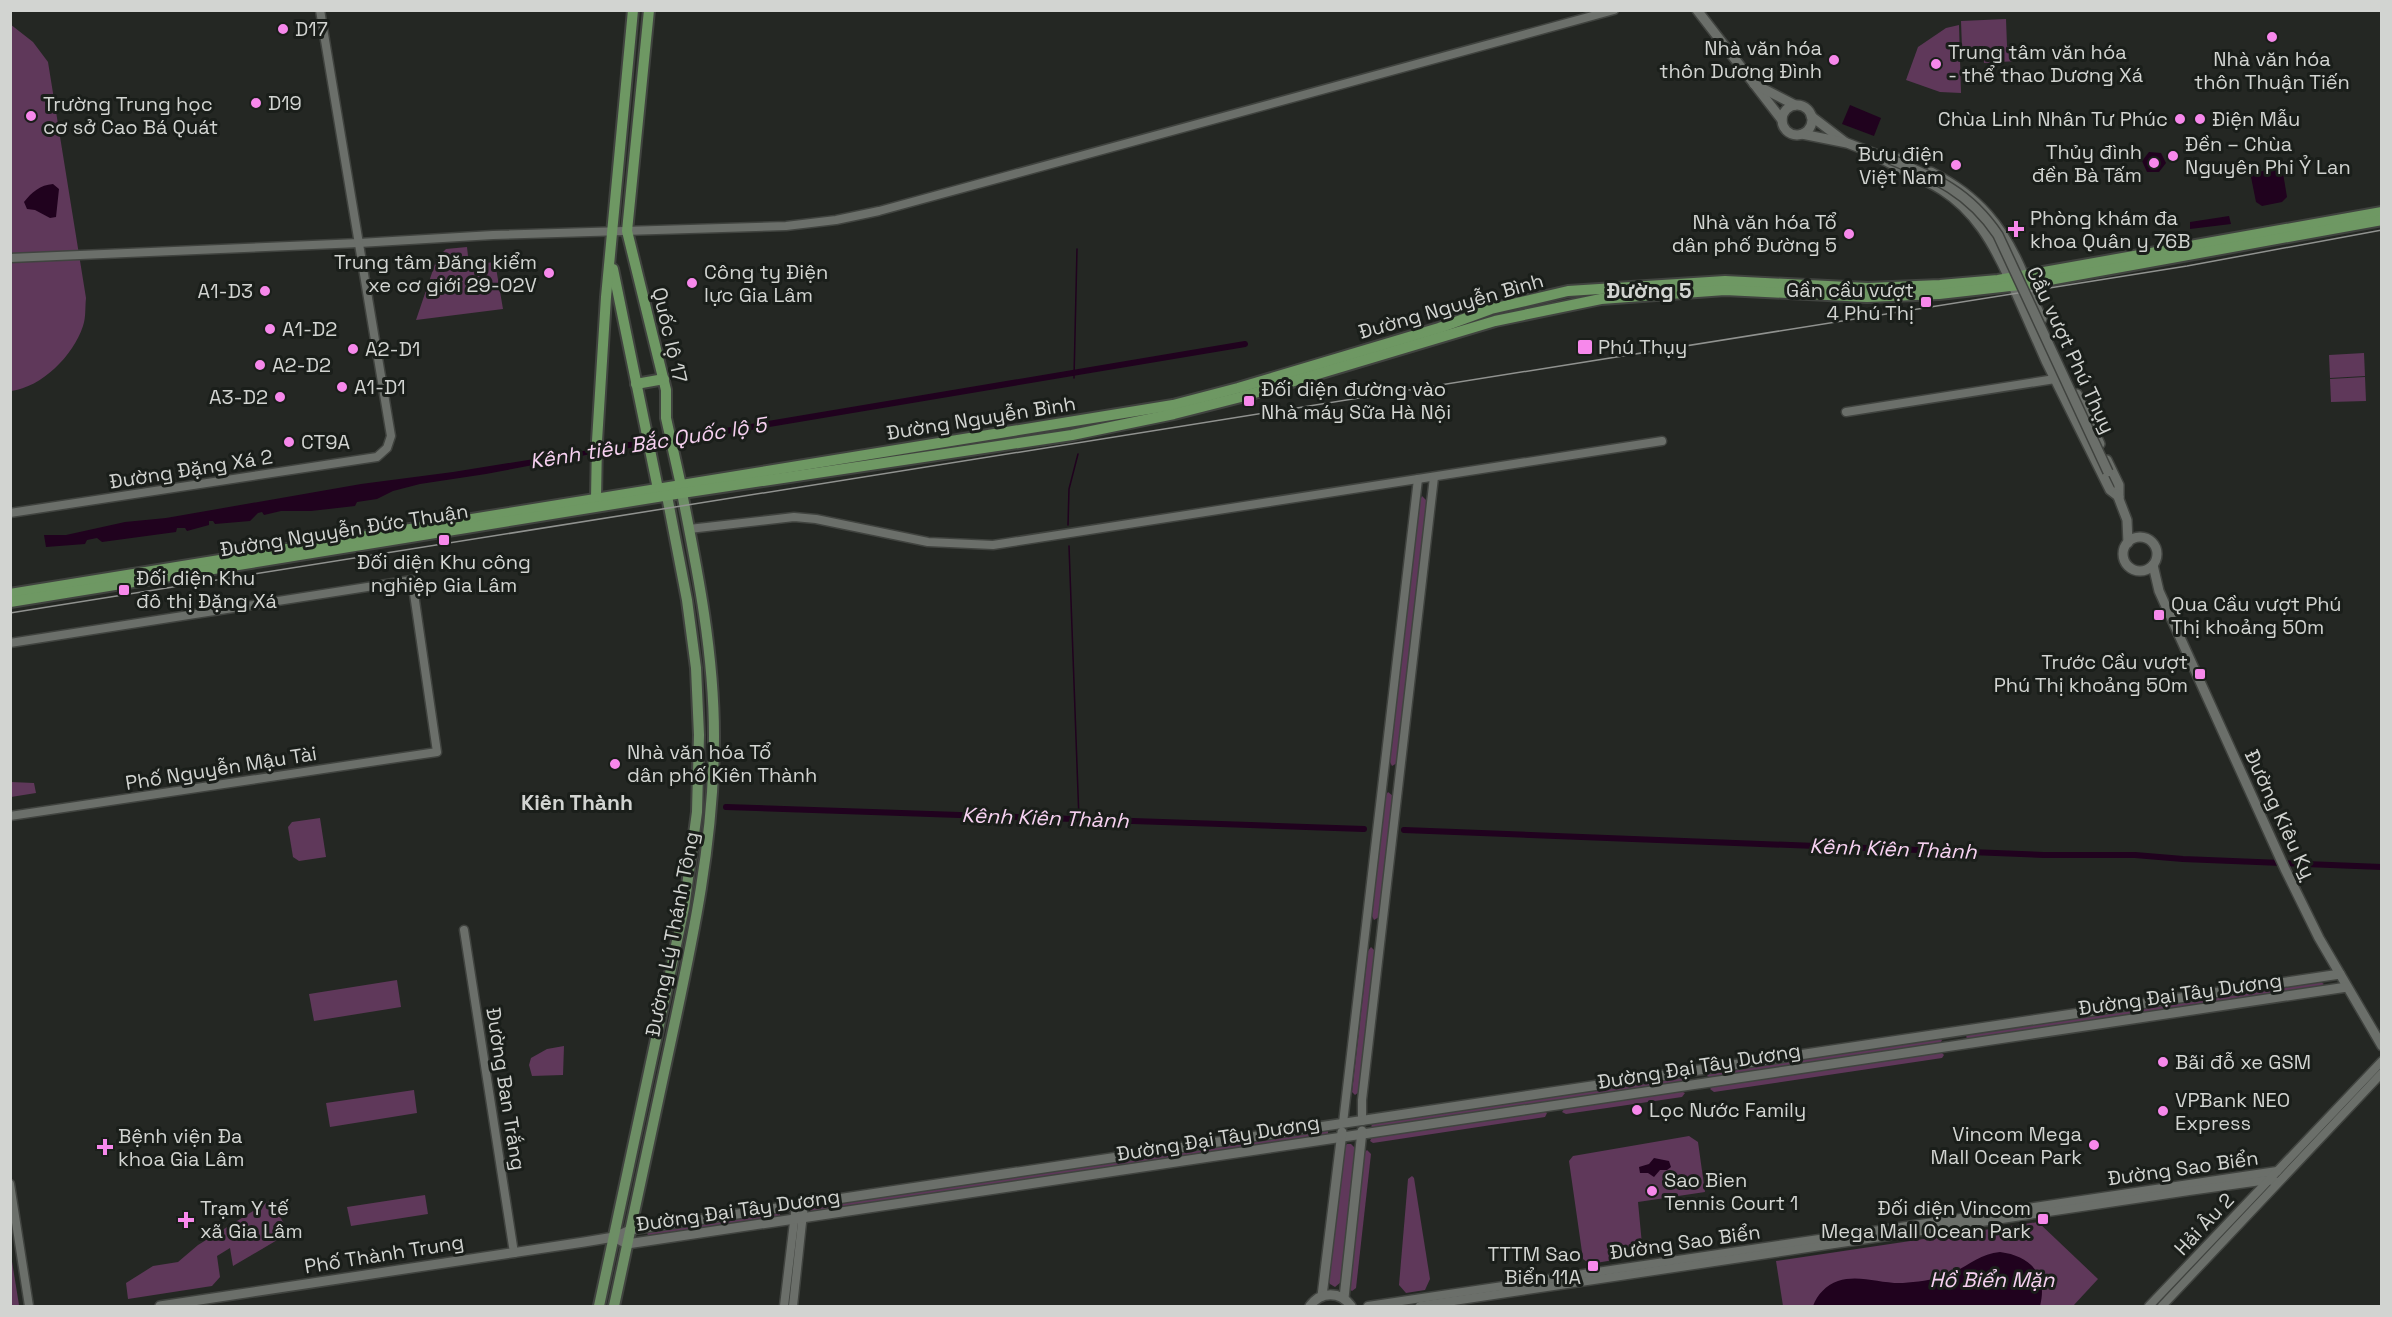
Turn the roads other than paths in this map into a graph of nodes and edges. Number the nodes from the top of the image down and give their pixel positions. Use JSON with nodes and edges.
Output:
{"nodes":[{"id":1,"x":320,"y":10,"type":"edge"},
{"id":2,"x":633,"y":10,"type":"edge"},
{"id":3,"x":649,"y":10,"type":"edge"},
{"id":4,"x":1614,"y":10,"type":"edge"},
{"id":5,"x":1697,"y":10,"type":"edge"},
{"id":6,"x":1750,"y":83,"type":"junction"},
{"id":7,"x":1795,"y":105,"type":"junction"},
{"id":8,"x":1811,"y":116,"type":"junction"},
{"id":9,"x":1782,"y":120,"type":"junction"},
{"id":10,"x":1803,"y":134,"type":"junction"},
{"id":11,"x":1847,"y":143,"type":"junction"},
{"id":12,"x":1875,"y":154,"type":"junction"},
{"id":13,"x":2382,"y":212,"type":"edge"},
{"id":14,"x":2382,"y":220,"type":"edge"},
{"id":15,"x":612,"y":231,"type":"junction"},
{"id":16,"x":627,"y":231,"type":"junction"},
{"id":17,"x":359,"y":243,"type":"junction"},
{"id":18,"x":611,"y":254,"type":"junction"},
{"id":19,"x":10,"y":258,"type":"edge"},
{"id":20,"x":2025,"y":280,"type":"junction"},
{"id":21,"x":2011,"y":282,"type":"junction"},
{"id":22,"x":663,"y":379,"type":"junction"},
{"id":23,"x":2055,"y":379,"type":"junction"},
{"id":24,"x":636,"y":384,"type":"junction"},
{"id":25,"x":1846,"y":412,"type":"dead end"},
{"id":26,"x":1071,"y":422,"type":"junction"},
{"id":27,"x":1072,"y":435,"type":"junction"},
{"id":28,"x":1662,"y":441,"type":"dead end"},
{"id":29,"x":1434,"y":477,"type":"junction"},
{"id":30,"x":1418,"y":479,"type":"junction"},
{"id":31,"x":681,"y":488,"type":"junction"},
{"id":32,"x":658,"y":489,"type":"junction"},
{"id":33,"x":667,"y":496,"type":"junction"},
{"id":34,"x":2119,"y":497,"type":"junction"},
{"id":35,"x":596,"y":499,"type":"junction"},
{"id":36,"x":10,"y":513,"type":"edge"},
{"id":37,"x":2127,"y":520,"type":"junction"},
{"id":38,"x":689,"y":529,"type":"junction"},
{"id":39,"x":2143,"y":538,"type":"junction"},
{"id":40,"x":2127,"y":543,"type":"junction"},
{"id":41,"x":2153,"y":565,"type":"junction"},
{"id":42,"x":2139,"y":571,"type":"junction"},
{"id":43,"x":2159,"y":591,"type":"junction"},
{"id":44,"x":44,"y":593,"type":"junction"},
{"id":45,"x":10,"y":594,"type":"edge"},
{"id":46,"x":28,"y":595,"type":"junction"},
{"id":47,"x":10,"y":602,"type":"edge"},
{"id":48,"x":704,"y":610,"type":"junction"},
{"id":49,"x":689,"y":612,"type":"junction"},
{"id":50,"x":10,"y":643,"type":"edge"},
{"id":51,"x":1384,"y":778,"type":"junction"},
{"id":52,"x":1399,"y":780,"type":"junction"},
{"id":53,"x":10,"y":816,"type":"edge"},
{"id":54,"x":682,"y":916,"type":"junction"},
{"id":55,"x":697,"y":918,"type":"junction"},
{"id":56,"x":464,"y":930,"type":"dead end"},
{"id":57,"x":1366,"y":934,"type":"junction"},
{"id":58,"x":1381,"y":936,"type":"junction"},
{"id":59,"x":2340,"y":974,"type":"junction"},
{"id":60,"x":2347,"y":987,"type":"junction"},
{"id":61,"x":2382,"y":1046,"type":"edge"},
{"id":62,"x":2382,"y":1060,"type":"edge"},
{"id":63,"x":2382,"y":1073,"type":"edge"},
{"id":64,"x":1362,"y":1120,"type":"junction"},
{"id":65,"x":1343,"y":1123,"type":"junction"},
{"id":66,"x":1362,"y":1135,"type":"junction"},
{"id":67,"x":1341,"y":1138,"type":"junction"},
{"id":68,"x":2277,"y":1171,"type":"junction"},
{"id":69,"x":2268,"y":1180,"type":"junction"},
{"id":70,"x":2278,"y":1182,"type":"junction"},
{"id":71,"x":10,"y":1184,"type":"edge"},
{"id":72,"x":2174,"y":1190,"type":"junction"},
{"id":73,"x":800,"y":1204,"type":"junction"},
{"id":74,"x":798,"y":1219,"type":"junction"},
{"id":75,"x":630,"y":1230,"type":"junction"},
{"id":76,"x":614,"y":1237,"type":"junction"},
{"id":77,"x":627,"y":1245,"type":"junction"},
{"id":78,"x":1799,"y":1245,"type":"junction"},
{"id":79,"x":514,"y":1253,"type":"junction"},
{"id":80,"x":1322,"y":1296,"type":"junction"},
{"id":81,"x":1344,"y":1298,"type":"junction"},
{"id":82,"x":29,"y":1306,"type":"edge"},
{"id":83,"x":160,"y":1306,"type":"edge"},
{"id":84,"x":599,"y":1306,"type":"edge"},
{"id":85,"x":614,"y":1306,"type":"edge"},
{"id":86,"x":784,"y":1306,"type":"edge"},
{"id":87,"x":791,"y":1306,"type":"edge"},
{"id":88,"x":1310,"y":1306,"type":"edge"},
{"id":89,"x":1351,"y":1306,"type":"edge"},
{"id":90,"x":1368,"y":1306,"type":"edge"},
{"id":91,"x":1420,"y":1306,"type":"edge"},
{"id":92,"x":2149,"y":1306,"type":"edge"},
{"id":93,"x":2162,"y":1306,"type":"edge"}],
"edges":[{"from":1,"to":17,"type":"street"},
{"from":2,"to":15,"type":"highway"},
{"from":3,"to":16,"type":"highway","name":"Quốc lộ 17"},
{"from":4,"to":16,"type":"street"},
{"from":5,"to":6,"type":"main road"},
{"from":6,"to":7,"type":"main road"},
{"from":6,"to":9,"type":"main road"},
{"from":7,"to":8,"type":"main road"},
{"from":7,"to":9,"type":"main road"},
{"from":8,"to":10,"type":"main road"},
{"from":8,"to":11,"type":"main road"},
{"from":9,"to":10,"type":"main road"},
{"from":10,"to":11,"type":"main road"},
{"from":11,"to":12,"type":"main road"},
{"from":12,"to":20,"type":"main road"},
{"from":12,"to":21,"type":"main road"},
{"from":12,"to":34,"type":"main road","name":"Cầu vượt Phú Thụy","bridge":true},
{"from":13,"to":20,"type":"highway","name":"Đường Nguyễn Bình"},
{"from":14,"to":20,"type":"highway","name":"Đường Nguyễn Bình"},
{"from":15,"to":16,"type":"street"},
{"from":15,"to":17,"type":"street"},
{"from":15,"to":18,"type":"highway"},
{"from":16,"to":22,"type":"highway","name":"Quốc lộ 17"},
{"from":17,"to":19,"type":"street"},
{"from":17,"to":36,"type":"street","name":"Đường Đặng Xá 2"},
{"from":18,"to":24,"type":"highway"},
{"from":18,"to":35,"type":"highway"},
{"from":20,"to":21,"type":"highway","name":"Đường Nguyễn Bình"},
{"from":20,"to":34,"type":"main road"},
{"from":21,"to":23,"type":"main road"},
{"from":21,"to":26,"type":"highway","name":"Đường Nguyễn Bình"},
{"from":21,"to":27,"type":"highway","name":"Đường Nguyễn Bình"},
{"from":22,"to":24,"type":"highway"},
{"from":22,"to":31,"type":"highway","name":"Quốc lộ 17"},
{"from":23,"to":25,"type":"street"},
{"from":23,"to":34,"type":"main road"},
{"from":24,"to":32,"type":"highway"},
{"from":26,"to":27,"type":"highway"},
{"from":26,"to":31,"type":"highway","name":"Đường Nguyễn Bình"},
{"from":27,"to":31,"type":"highway","name":"Đường Nguyễn Bình"},
{"from":28,"to":29,"type":"street"},
{"from":29,"to":30,"type":"street"},
{"from":29,"to":52,"type":"street"},
{"from":30,"to":38,"type":"street"},
{"from":30,"to":51,"type":"street"},
{"from":31,"to":32,"type":"highway","name":"Đường Nguyễn Đức Thuận"},
{"from":31,"to":33,"type":"highway","name":"Đường Nguyễn Đức Thuận"},
{"from":31,"to":38,"type":"main road","name":"Đường Lý Thánh Tông"},
{"from":32,"to":33,"type":"highway"},
{"from":32,"to":35,"type":"highway","name":"Đường Nguyễn Đức Thuận"},
{"from":33,"to":44,"type":"highway","name":"Đường Nguyễn Đức Thuận"},
{"from":33,"to":49,"type":"main road","name":"Đường Lý Thánh Tông"},
{"from":34,"to":37,"type":"main road"},
{"from":35,"to":44,"type":"highway","name":"Đường Nguyễn Đức Thuận"},
{"from":37,"to":39,"type":"main road"},
{"from":37,"to":40,"type":"main road"},
{"from":38,"to":48,"type":"main road","name":"Đường Lý Thánh Tông"},
{"from":39,"to":40,"type":"main road"},
{"from":39,"to":41,"type":"main road"},
{"from":40,"to":42,"type":"main road"},
{"from":41,"to":42,"type":"main road"},
{"from":41,"to":43,"type":"main road","name":"Đường Kiêu Kỵ"},
{"from":42,"to":43,"type":"main road","name":"Đường Kiêu Kỵ"},
{"from":43,"to":59,"type":"main road","name":"Đường Kiêu Kỵ"},
{"from":44,"to":46,"type":"highway","name":"Đường Nguyễn Đức Thuận"},
{"from":45,"to":46,"type":"highway","name":"Đường Nguyễn Đức Thuận"},
{"from":46,"to":47,"type":"highway","name":"Đường Nguyễn Đức Thuận"},
{"from":48,"to":49,"type":"main road"},
{"from":48,"to":55,"type":"main road","name":"Đường Lý Thánh Tông"},
{"from":49,"to":54,"type":"main road","name":"Đường Lý Thánh Tông"},
{"from":50,"to":53,"type":"street","name":"Phố Nguyễn Mậu Tài"},
{"from":51,"to":52,"type":"street"},
{"from":51,"to":57,"type":"street"},
{"from":52,"to":58,"type":"street"},
{"from":54,"to":55,"type":"main road"},
{"from":54,"to":76,"type":"main road","name":"Đường Lý Thánh Tông"},
{"from":55,"to":75,"type":"main road","name":"Đường Lý Thánh Tông"},
{"from":56,"to":79,"type":"street","name":"Đường Ban Trắng"},
{"from":57,"to":58,"type":"street"},
{"from":57,"to":65,"type":"street"},
{"from":58,"to":64,"type":"street"},
{"from":59,"to":60,"type":"main road","name":"Đường Kiêu Kỵ"},
{"from":59,"to":64,"type":"main road","name":"Đường Đại Tây Dương"},
{"from":60,"to":61,"type":"main road","name":"Đường Kiêu Kỵ"},
{"from":60,"to":66,"type":"main road","name":"Đường Đại Tây Dương"},
{"from":62,"to":68,"type":"street","name":"Hải Âu 2"},
{"from":63,"to":70,"type":"street","name":"Hải Âu 2"},
{"from":64,"to":65,"type":"main road","name":"Đường Đại Tây Dương"},
{"from":64,"to":66,"type":"main road"},
{"from":65,"to":67,"type":"main road"},
{"from":65,"to":73,"type":"main road","name":"Đường Đại Tây Dương"},
{"from":66,"to":67,"type":"main road","name":"Đường Đại Tây Dương"},
{"from":66,"to":81,"type":"main road"},
{"from":67,"to":74,"type":"main road","name":"Đường Đại Tây Dương"},
{"from":67,"to":80,"type":"main road"},
{"from":68,"to":69,"type":"street","name":"Hải Âu 2"},
{"from":68,"to":70,"type":"street","name":"Đường Sao Biển"},
{"from":68,"to":72,"type":"street","name":"Đường Sao Biển"},
{"from":69,"to":70,"type":"street","name":"Đường Sao Biển"},
{"from":69,"to":72,"type":"street","name":"Đường Sao Biển"},
{"from":69,"to":92,"type":"street","name":"Hải Âu 2"},
{"from":70,"to":93,"type":"street","name":"Hải Âu 2"},
{"from":71,"to":82,"type":"street"},
{"from":72,"to":78,"type":"street","name":"Đường Sao Biển"},
{"from":73,"to":74,"type":"street"},
{"from":73,"to":75,"type":"main road","name":"Đường Đại Tây Dương"},
{"from":74,"to":77,"type":"main road","name":"Đường Đại Tây Dương"},
{"from":74,"to":86,"type":"street"},
{"from":74,"to":87,"type":"street"},
{"from":75,"to":76,"type":"main road","name":"Đường Đại Tây Dương"},
{"from":75,"to":77,"type":"main road","name":"Đường Lý Thánh Tông"},
{"from":76,"to":77,"type":"main road","name":"Đường Đại Tây Dương"},
{"from":76,"to":79,"type":"main road","name":"Phố Thành Trung"},
{"from":76,"to":84,"type":"main road","name":"Đường Lý Thánh Tông"},
{"from":77,"to":85,"type":"main road","name":"Đường Lý Thánh Tông"},
{"from":78,"to":90,"type":"street","name":"Đường Sao Biển"},
{"from":78,"to":91,"type":"street","name":"Đường Sao Biển"},
{"from":79,"to":83,"type":"main road","name":"Phố Thành Trung"},
{"from":80,"to":81,"type":"main road"},
{"from":80,"to":88,"type":"main road"},
{"from":81,"to":89,"type":"main road"},
{"from":86,"to":87,"type":"street"}]}
